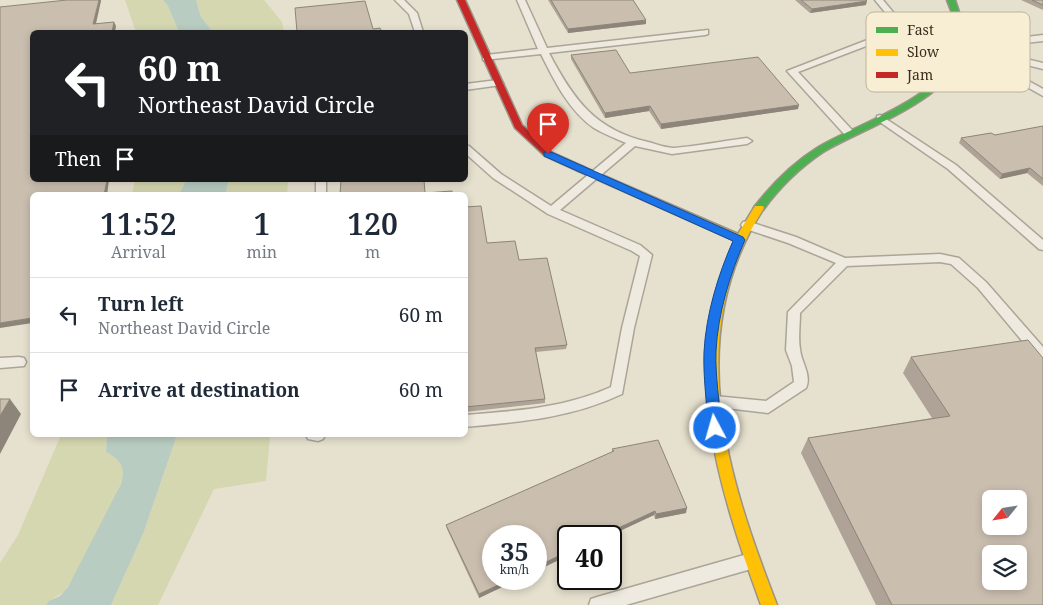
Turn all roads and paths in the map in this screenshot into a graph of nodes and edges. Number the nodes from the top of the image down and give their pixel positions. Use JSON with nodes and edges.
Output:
{"nodes":[{"id":1,"x":399,"y":0,"type":"edge"},
{"id":2,"x":461,"y":0,"type":"edge"},
{"id":3,"x":521,"y":0,"type":"edge"},
{"id":4,"x":879,"y":0,"type":"edge"},
{"id":5,"x":951,"y":0,"type":"edge"},
{"id":6,"x":889,"y":12,"type":"edge"},
{"id":7,"x":956,"y":12,"type":"edge"},
{"id":8,"x":418,"y":30,"type":"edge"},
{"id":9,"x":705,"y":32,"type":"dead end"},
{"id":10,"x":1043,"y":38,"type":"edge"},
{"id":11,"x":1030,"y":39,"type":"edge"},
{"id":12,"x":866,"y":42,"type":"edge"},
{"id":13,"x":544,"y":50,"type":"junction"},
{"id":14,"x":486,"y":58,"type":"junction"},
{"id":15,"x":1030,"y":62,"type":"edge"},
{"id":16,"x":1043,"y":66,"type":"edge"},
{"id":17,"x":498,"y":83,"type":"junction"},
{"id":18,"x":1030,"y":85,"type":"edge"},
{"id":19,"x":468,"y":87,"type":"edge"},
{"id":20,"x":926,"y":92,"type":"edge"},
{"id":21,"x":1043,"y":92,"type":"edge"},
{"id":22,"x":880,"y":118,"type":"junction"},
{"id":23,"x":848,"y":133,"type":"junction"},
{"id":24,"x":747,"y":141,"type":"dead end"},
{"id":25,"x":634,"y":142,"type":"junction"},
{"id":26,"x":468,"y":151,"type":"edge"},
{"id":27,"x":593,"y":174,"type":"junction"},
{"id":28,"x":552,"y":211,"type":"junction"},
{"id":29,"x":747,"y":224,"type":"junction"},
{"id":30,"x":739,"y":240,"type":"junction"},
{"id":31,"x":1043,"y":246,"type":"edge"},
{"id":32,"x":844,"y":262,"type":"junction"},
{"id":33,"x":1043,"y":356,"type":"edge"},
{"id":34,"x":19,"y":362,"type":"dead end"},
{"id":35,"x":0,"y":363,"type":"edge"},
{"id":36,"x":712,"y":402,"type":"junction"},
{"id":37,"x":468,"y":421,"type":"edge"},
{"id":38,"x":751,"y":560,"type":"junction"},
{"id":39,"x":597,"y":605,"type":"edge"},
{"id":40,"x":769,"y":605,"type":"edge"}],
"edges":[{"from":1,"to":8,"type":"lane"},
{"from":2,"to":14,"type":"street"},
{"from":3,"to":13,"type":"lane"},
{"from":4,"to":6,"type":"lane"},
{"from":5,"to":7,"type":"street"},
{"from":9,"to":13,"type":"lane"},
{"from":10,"to":11,"type":"lane"},
{"from":12,"to":23,"type":"lane"},
{"from":13,"to":14,"type":"lane"},
{"from":13,"to":25,"type":"lane"},
{"from":14,"to":17,"type":"street"},
{"from":15,"to":16,"type":"lane"},
{"from":17,"to":19,"type":"lane"},
{"from":17,"to":27,"type":"street"},
{"from":18,"to":21,"type":"lane"},
{"from":20,"to":22,"type":"street"},
{"from":22,"to":23,"type":"street"},
{"from":22,"to":31,"type":"lane"},
{"from":23,"to":29,"type":"street"},
{"from":24,"to":25,"type":"lane"},
{"from":25,"to":27,"type":"lane"},
{"from":26,"to":28,"type":"lane"},
{"from":27,"to":28,"type":"lane"},
{"from":27,"to":30,"type":"street"},
{"from":28,"to":37,"type":"lane"},
{"from":29,"to":30,"type":"street"},
{"from":29,"to":32,"type":"lane"},
{"from":30,"to":36,"type":"street"},
{"from":32,"to":33,"type":"lane"},
{"from":32,"to":36,"type":"lane"},
{"from":34,"to":35,"type":"lane"},
{"from":36,"to":38,"type":"street"},
{"from":38,"to":39,"type":"lane"},
{"from":38,"to":40,"type":"street"}]}
